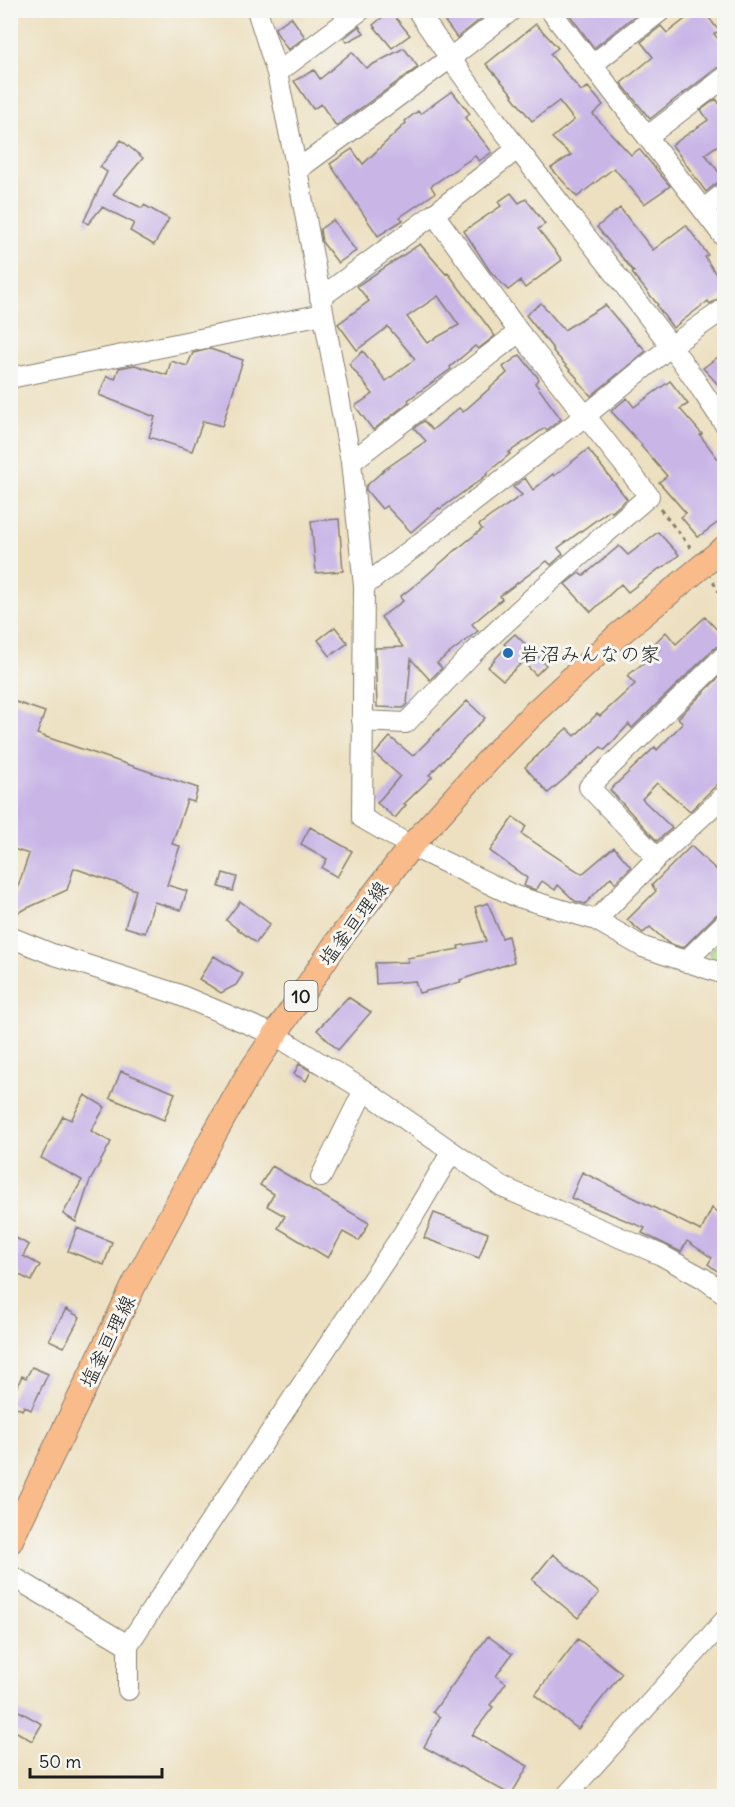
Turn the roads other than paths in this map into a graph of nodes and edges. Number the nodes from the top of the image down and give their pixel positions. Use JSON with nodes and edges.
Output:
{"nodes":[{"id":1,"x":257,"y":10,"type":"edge"},
{"id":2,"x":361,"y":10,"type":"edge"},
{"id":3,"x":417,"y":10,"type":"edge"},
{"id":4,"x":512,"y":10,"type":"edge"},
{"id":5,"x":550,"y":10,"type":"edge"},
{"id":6,"x":662,"y":10,"type":"edge"},
{"id":7,"x":449,"y":59,"type":"junction"},
{"id":8,"x":592,"y":65,"type":"junction"},
{"id":9,"x":277,"y":73,"type":"junction"},
{"id":10,"x":724,"y":78,"type":"edge"},
{"id":11,"x":648,"y":136,"type":"junction"},
{"id":12,"x":517,"y":149,"type":"junction"},
{"id":13,"x":297,"y":170,"type":"junction"},
{"id":14,"x":724,"y":193,"type":"edge"},
{"id":15,"x":704,"y":209,"type":"junction"},
{"id":16,"x":434,"y":214,"type":"junction"},
{"id":17,"x":724,"y":237,"type":"edge"},
{"id":18,"x":321,"y":306,"type":"junction"},
{"id":19,"x":724,"y":309,"type":"edge"},
{"id":20,"x":519,"y":332,"type":"junction"},
{"id":21,"x":671,"y":346,"type":"junction"},
{"id":22,"x":10,"y":378,"type":"edge"},
{"id":23,"x":585,"y":416,"type":"junction"},
{"id":24,"x":724,"y":423,"type":"edge"},
{"id":25,"x":351,"y":462,"type":"junction"},
{"id":26,"x":724,"y":549,"type":"edge"},
{"id":27,"x":364,"y":586,"type":"junction"},
{"id":28,"x":724,"y":656,"type":"edge"},
{"id":29,"x":362,"y":721,"type":"junction"},
{"id":30,"x":724,"y":796,"type":"edge"},
{"id":31,"x":411,"y":846,"type":"junction"},
{"id":32,"x":657,"y":858,"type":"junction"},
{"id":33,"x":596,"y":920,"type":"junction"},
{"id":34,"x":724,"y":924,"type":"edge"},
{"id":35,"x":10,"y":937,"type":"edge"},
{"id":36,"x":685,"y":962,"type":"junction"},
{"id":37,"x":724,"y":974,"type":"edge"},
{"id":38,"x":275,"y":1035,"type":"junction"},
{"id":39,"x":364,"y":1090,"type":"junction"},
{"id":40,"x":451,"y":1153,"type":"junction"},
{"id":41,"x":321,"y":1177,"type":"dead end"},
{"id":42,"x":724,"y":1293,"type":"edge"},
{"id":43,"x":13,"y":1531,"type":"edge"},
{"id":44,"x":10,"y":1575,"type":"edge"},
{"id":45,"x":724,"y":1621,"type":"edge"},
{"id":46,"x":128,"y":1645,"type":"junction"},
{"id":47,"x":128,"y":1690,"type":"dead end"},
{"id":48,"x":566,"y":1797,"type":"edge"}],
"edges":[{"from":1,"to":9,"type":"street"},
{"from":2,"to":9,"type":"street"},
{"from":3,"to":7,"type":"street"},
{"from":4,"to":7,"type":"street"},
{"from":5,"to":8,"type":"street"},
{"from":6,"to":8,"type":"street"},
{"from":7,"to":12,"type":"street"},
{"from":7,"to":13,"type":"street"},
{"from":8,"to":11,"type":"street"},
{"from":9,"to":13,"type":"street"},
{"from":10,"to":11,"type":"street"},
{"from":11,"to":15,"type":"street"},
{"from":12,"to":16,"type":"street"},
{"from":12,"to":21,"type":"street"},
{"from":13,"to":18,"type":"street"},
{"from":14,"to":15,"type":"street"},
{"from":15,"to":17,"type":"street"},
{"from":16,"to":18,"type":"street"},
{"from":16,"to":20,"type":"street"},
{"from":18,"to":22,"type":"street"},
{"from":18,"to":25,"type":"street"},
{"from":19,"to":21,"type":"street"},
{"from":20,"to":23,"type":"street"},
{"from":20,"to":25,"type":"street"},
{"from":21,"to":23,"type":"street"},
{"from":21,"to":24,"type":"street"},
{"from":23,"to":27,"type":"street"},
{"from":23,"to":29,"type":"street"},
{"from":25,"to":27,"type":"street"},
{"from":26,"to":31,"type":"main road","name":"塩釜亘理線","number":"10"},
{"from":27,"to":29,"type":"street"},
{"from":28,"to":32,"type":"street"},
{"from":29,"to":31,"type":"street"},
{"from":30,"to":32,"type":"street"},
{"from":31,"to":33,"type":"street"},
{"from":31,"to":38,"type":"main road","name":"塩釜亘理線","number":"10"},
{"from":32,"to":33,"type":"street"},
{"from":33,"to":36,"type":"street"},
{"from":34,"to":36,"type":"street"},
{"from":35,"to":38,"type":"street"},
{"from":36,"to":37,"type":"street"},
{"from":38,"to":39,"type":"street"},
{"from":38,"to":43,"type":"main road","name":"塩釜亘理線","number":"10"},
{"from":39,"to":40,"type":"street"},
{"from":39,"to":41,"type":"street"},
{"from":40,"to":42,"type":"street"},
{"from":40,"to":46,"type":"street"},
{"from":44,"to":46,"type":"street"},
{"from":45,"to":48,"type":"street"},
{"from":46,"to":47,"type":"street"}]}
